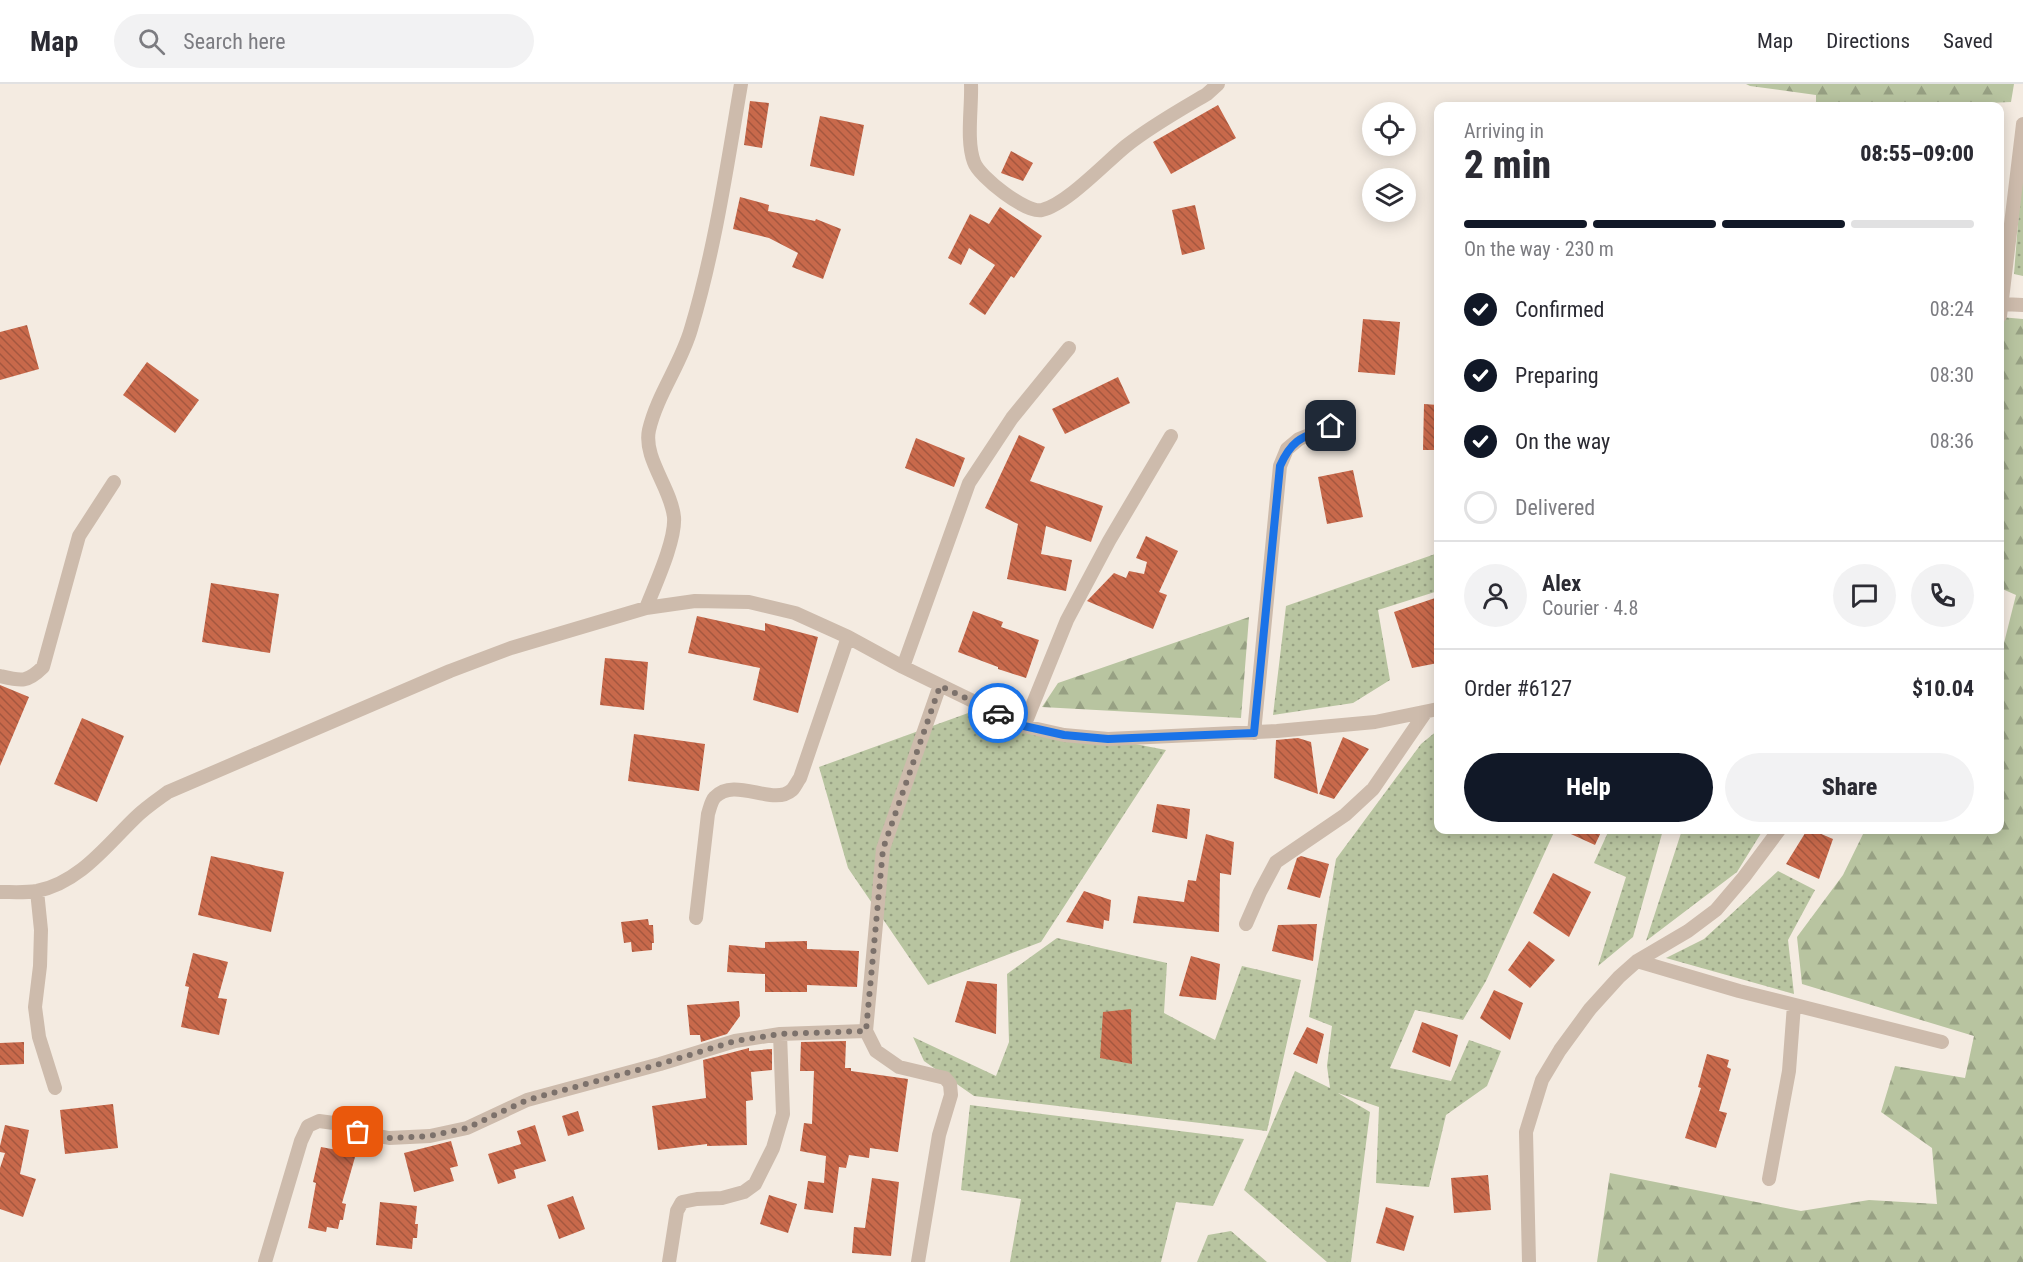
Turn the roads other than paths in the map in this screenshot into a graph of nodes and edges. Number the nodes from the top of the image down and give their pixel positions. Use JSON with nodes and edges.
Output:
{"nodes":[{"id":1,"x":741,"y":84,"type":"edge"},
{"id":2,"x":970,"y":84,"type":"edge"},
{"id":3,"x":1218,"y":84,"type":"edge"},
{"id":4,"x":2023,"y":124,"type":"edge"},
{"id":5,"x":2004,"y":285,"type":"edge"},
{"id":6,"x":2023,"y":305,"type":"edge"},
{"id":7,"x":2004,"y":309,"type":"edge"},
{"id":8,"x":1069,"y":348,"type":"dead end"},
{"id":9,"x":1348,"y":420,"type":"dead end"},
{"id":10,"x":1171,"y":436,"type":"dead end"},
{"id":11,"x":114,"y":482,"type":"dead end"},
{"id":12,"x":646,"y":608,"type":"junction"},
{"id":13,"x":848,"y":636,"type":"junction"},
{"id":14,"x":903,"y":668,"type":"junction"},
{"id":15,"x":0,"y":676,"type":"edge"},
{"id":16,"x":940,"y":686,"type":"junction"},
{"id":17,"x":1432,"y":711,"type":"edge"},
{"id":18,"x":1024,"y":726,"type":"junction"},
{"id":19,"x":1254,"y":733,"type":"junction"},
{"id":20,"x":1776,"y":834,"type":"edge"},
{"id":21,"x":37,"y":891,"type":"junction"},
{"id":22,"x":0,"y":892,"type":"edge"},
{"id":23,"x":696,"y":918,"type":"dead end"},
{"id":24,"x":1246,"y":924,"type":"dead end"},
{"id":25,"x":1637,"y":961,"type":"junction"},
{"id":26,"x":1794,"y":1005,"type":"junction"},
{"id":27,"x":866,"y":1031,"type":"junction"},
{"id":28,"x":780,"y":1034,"type":"junction"},
{"id":29,"x":1942,"y":1042,"type":"dead end"},
{"id":30,"x":55,"y":1088,"type":"dead end"},
{"id":31,"x":1768,"y":1179,"type":"dead end"},
{"id":32,"x":265,"y":1262,"type":"edge"},
{"id":33,"x":669,"y":1262,"type":"edge"},
{"id":34,"x":918,"y":1262,"type":"edge"},
{"id":35,"x":1529,"y":1262,"type":"edge"}],
"edges":[{"from":1,"to":12,"type":"street"},
{"from":2,"to":3,"type":"street"},
{"from":4,"to":5,"type":"street"},
{"from":6,"to":7,"type":"street"},
{"from":8,"to":14,"type":"street"},
{"from":9,"to":19,"type":"street"},
{"from":10,"to":18,"type":"street"},
{"from":11,"to":15,"type":"street"},
{"from":12,"to":13,"type":"street"},
{"from":12,"to":21,"type":"street"},
{"from":13,"to":14,"type":"street"},
{"from":13,"to":23,"type":"street"},
{"from":14,"to":16,"type":"street"},
{"from":16,"to":18,"type":"street"},
{"from":16,"to":27,"type":"street"},
{"from":17,"to":19,"type":"street"},
{"from":17,"to":24,"type":"street"},
{"from":18,"to":19,"type":"street"},
{"from":20,"to":25,"type":"street"},
{"from":21,"to":22,"type":"street"},
{"from":21,"to":30,"type":"street"},
{"from":25,"to":26,"type":"street"},
{"from":25,"to":35,"type":"street"},
{"from":26,"to":29,"type":"street"},
{"from":26,"to":31,"type":"street"},
{"from":27,"to":28,"type":"street"},
{"from":27,"to":34,"type":"street"},
{"from":28,"to":32,"type":"street"},
{"from":28,"to":33,"type":"street"}]}
